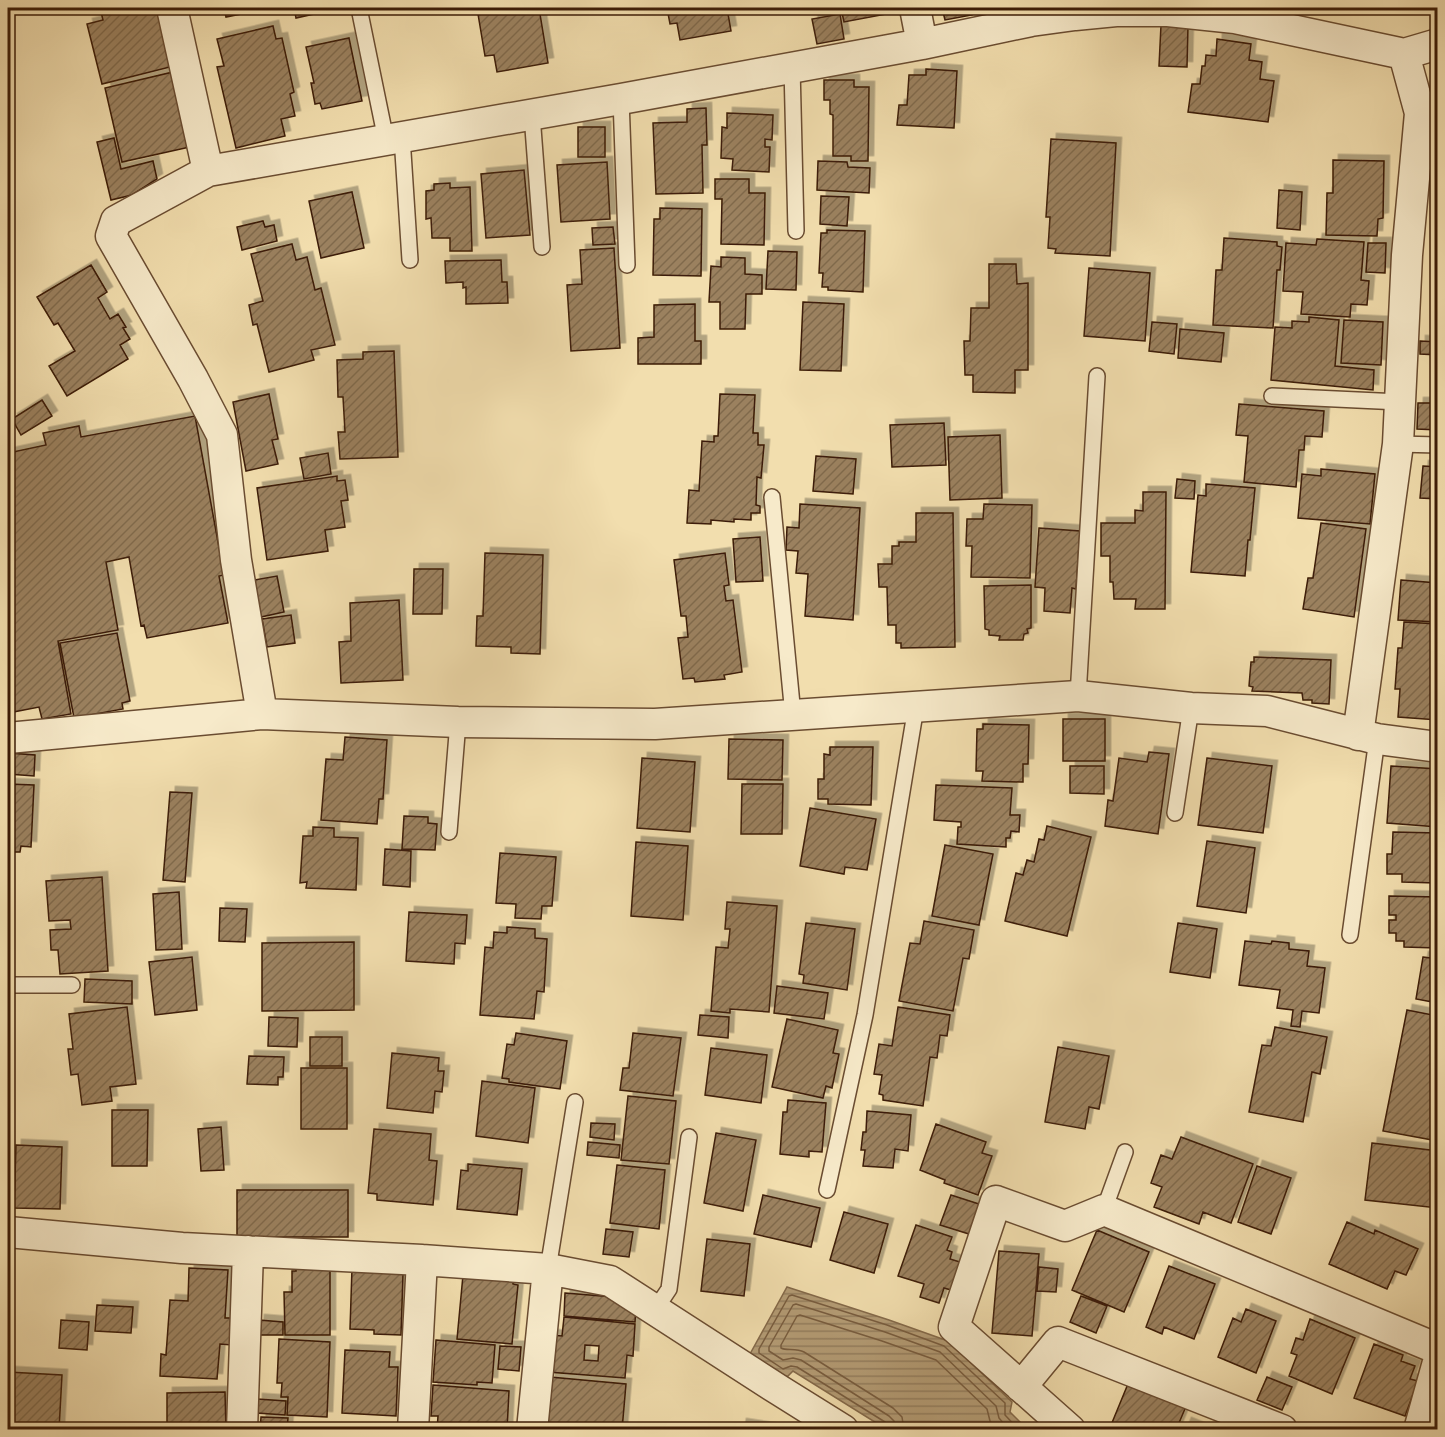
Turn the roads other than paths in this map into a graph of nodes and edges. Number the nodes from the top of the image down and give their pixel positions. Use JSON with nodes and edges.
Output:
{"nodes":[{"id":1,"x":172,"y":8,"type":"edge"},
{"id":2,"x":915,"y":8,"type":"edge"},
{"id":3,"x":360,"y":13,"type":"dead end"},
{"id":4,"x":1235,"y":13,"type":"edge"},
{"id":5,"x":922,"y":44,"type":"junction"},
{"id":6,"x":1437,"y":44,"type":"edge"},
{"id":7,"x":1404,"y":54,"type":"junction"},
{"id":8,"x":792,"y":67,"type":"junction"},
{"id":9,"x":621,"y":99,"type":"junction"},
{"id":10,"x":532,"y":115,"type":"junction"},
{"id":11,"x":394,"y":139,"type":"junction"},
{"id":12,"x":208,"y":171,"type":"junction"},
{"id":13,"x":796,"y":231,"type":"dead end"},
{"id":14,"x":542,"y":247,"type":"dead end"},
{"id":15,"x":410,"y":260,"type":"dead end"},
{"id":16,"x":627,"y":265,"type":"dead end"},
{"id":17,"x":1097,"y":376,"type":"dead end"},
{"id":18,"x":1272,"y":396,"type":"dead end"},
{"id":19,"x":1400,"y":402,"type":"junction"},
{"id":20,"x":1398,"y":444,"type":"junction"},
{"id":21,"x":1437,"y":445,"type":"edge"},
{"id":22,"x":772,"y":497,"type":"dead end"},
{"id":23,"x":1078,"y":696,"type":"junction"},
{"id":24,"x":916,"y":707,"type":"junction"},
{"id":25,"x":1191,"y":708,"type":"junction"},
{"id":26,"x":262,"y":714,"type":"junction"},
{"id":27,"x":793,"y":715,"type":"junction"},
{"id":28,"x":458,"y":722,"type":"junction"},
{"id":29,"x":1368,"y":737,"type":"junction"},
{"id":30,"x":8,"y":738,"type":"edge"},
{"id":31,"x":1437,"y":747,"type":"edge"},
{"id":32,"x":1175,"y":813,"type":"dead end"},
{"id":33,"x":449,"y":832,"type":"dead end"},
{"id":34,"x":1350,"y":935,"type":"dead end"},
{"id":35,"x":8,"y":985,"type":"edge"},
{"id":36,"x":72,"y":985,"type":"dead end"},
{"id":37,"x":575,"y":1102,"type":"dead end"},
{"id":38,"x":689,"y":1137,"type":"dead end"},
{"id":39,"x":1125,"y":1152,"type":"dead end"},
{"id":40,"x":827,"y":1190,"type":"dead end"},
{"id":41,"x":1104,"y":1210,"type":"junction"},
{"id":42,"x":8,"y":1232,"type":"edge"},
{"id":43,"x":248,"y":1251,"type":"junction"},
{"id":44,"x":422,"y":1260,"type":"junction"},
{"id":45,"x":548,"y":1269,"type":"junction"},
{"id":46,"x":655,"y":1310,"type":"junction"},
{"id":47,"x":1437,"y":1348,"type":"edge"},
{"id":48,"x":1437,"y":1362,"type":"edge"},
{"id":49,"x":1021,"y":1387,"type":"junction"},
{"id":50,"x":1426,"y":1427,"type":"edge"},
{"id":51,"x":242,"y":1430,"type":"edge"},
{"id":52,"x":413,"y":1430,"type":"edge"},
{"id":53,"x":532,"y":1430,"type":"edge"},
{"id":54,"x":843,"y":1430,"type":"edge"},
{"id":55,"x":1070,"y":1430,"type":"edge"},
{"id":56,"x":1281,"y":1430,"type":"edge"}],
"edges":[{"from":1,"to":12,"type":"street"},
{"from":2,"to":5,"type":"street"},
{"from":3,"to":11,"type":"lane"},
{"from":4,"to":5,"type":"street"},
{"from":4,"to":7,"type":"street"},
{"from":5,"to":8,"type":"street"},
{"from":6,"to":7,"type":"street"},
{"from":7,"to":19,"type":"street"},
{"from":8,"to":9,"type":"street"},
{"from":8,"to":13,"type":"lane"},
{"from":9,"to":10,"type":"street"},
{"from":9,"to":16,"type":"lane"},
{"from":10,"to":11,"type":"street"},
{"from":10,"to":14,"type":"lane"},
{"from":11,"to":12,"type":"street"},
{"from":11,"to":15,"type":"lane"},
{"from":12,"to":26,"type":"street"},
{"from":17,"to":23,"type":"lane"},
{"from":18,"to":19,"type":"lane"},
{"from":19,"to":20,"type":"street"},
{"from":20,"to":21,"type":"lane"},
{"from":20,"to":29,"type":"street"},
{"from":22,"to":27,"type":"lane"},
{"from":23,"to":24,"type":"street"},
{"from":23,"to":25,"type":"street"},
{"from":24,"to":27,"type":"street"},
{"from":24,"to":40,"type":"lane"},
{"from":25,"to":29,"type":"street"},
{"from":25,"to":32,"type":"lane"},
{"from":26,"to":28,"type":"street"},
{"from":26,"to":30,"type":"street"},
{"from":27,"to":28,"type":"street"},
{"from":28,"to":33,"type":"lane"},
{"from":29,"to":31,"type":"street"},
{"from":29,"to":34,"type":"lane"},
{"from":35,"to":36,"type":"lane"},
{"from":37,"to":45,"type":"lane"},
{"from":38,"to":46,"type":"lane"},
{"from":39,"to":41,"type":"lane"},
{"from":41,"to":47,"type":"street"},
{"from":41,"to":49,"type":"street"},
{"from":42,"to":43,"type":"street"},
{"from":43,"to":44,"type":"street"},
{"from":43,"to":51,"type":"street"},
{"from":44,"to":45,"type":"street"},
{"from":44,"to":52,"type":"street"},
{"from":45,"to":46,"type":"street"},
{"from":45,"to":53,"type":"street"},
{"from":46,"to":54,"type":"street"},
{"from":48,"to":50,"type":"street"},
{"from":49,"to":55,"type":"street"},
{"from":49,"to":56,"type":"street"}]}
